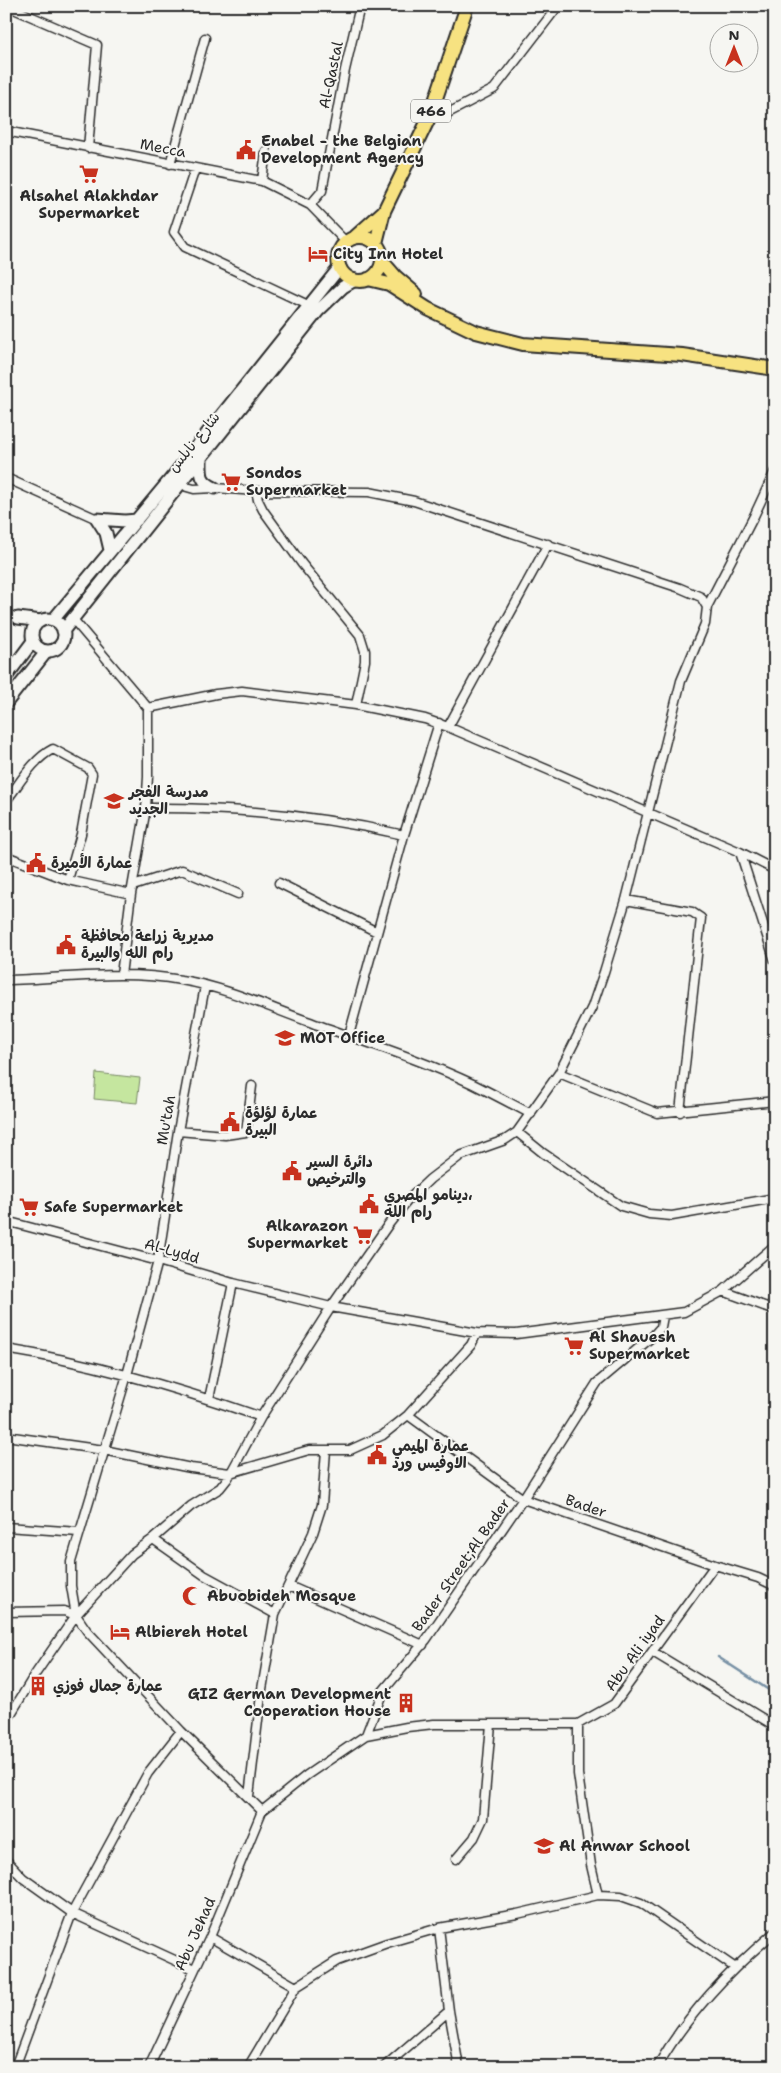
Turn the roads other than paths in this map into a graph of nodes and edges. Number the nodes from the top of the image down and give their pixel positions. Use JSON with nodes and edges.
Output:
{"nodes":[{"id":1,"x":7,"y":6,"type":"edge"},
{"id":2,"x":360,"y":6,"type":"edge"},
{"id":3,"x":467,"y":6,"type":"edge"},
{"id":4,"x":558,"y":6,"type":"edge"},
{"id":5,"x":205,"y":38,"type":"dead end"},
{"id":6,"x":430,"y":116,"type":"junction"},
{"id":7,"x":6,"y":131,"type":"edge"},
{"id":8,"x":88,"y":148,"type":"junction"},
{"id":9,"x":266,"y":151,"type":"dead end"},
{"id":10,"x":170,"y":164,"type":"junction"},
{"id":11,"x":195,"y":169,"type":"junction"},
{"id":12,"x":262,"y":181,"type":"junction"},
{"id":13,"x":310,"y":205,"type":"junction"},
{"id":14,"x":384,"y":211,"type":"junction"},
{"id":15,"x":350,"y":240,"type":"junction"},
{"id":16,"x":376,"y":243,"type":"junction"},
{"id":17,"x":382,"y":261,"type":"junction"},
{"id":18,"x":340,"y":267,"type":"junction"},
{"id":19,"x":361,"y":280,"type":"junction"},
{"id":20,"x":308,"y":305,"type":"junction"},
{"id":21,"x":775,"y":361,"type":"edge"},
{"id":22,"x":775,"y":368,"type":"edge"},
{"id":23,"x":201,"y":458,"type":"junction"},
{"id":24,"x":775,"y":471,"type":"edge"},
{"id":25,"x":6,"y":478,"type":"edge"},
{"id":26,"x":177,"y":479,"type":"junction"},
{"id":27,"x":216,"y":488,"type":"junction"},
{"id":28,"x":256,"y":491,"type":"junction"},
{"id":29,"x":97,"y":519,"type":"junction"},
{"id":30,"x":137,"y":520,"type":"junction"},
{"id":31,"x":548,"y":544,"type":"junction"},
{"id":32,"x":110,"y":550,"type":"junction"},
{"id":33,"x":707,"y":607,"type":"junction"},
{"id":34,"x":6,"y":614,"type":"edge"},
{"id":35,"x":18,"y":618,"type":"junction"},
{"id":36,"x":72,"y":618,"type":"junction"},
{"id":37,"x":53,"y":620,"type":"junction"},
{"id":38,"x":40,"y":621,"type":"junction"},
{"id":39,"x":64,"y":631,"type":"junction"},
{"id":40,"x":33,"y":638,"type":"junction"},
{"id":41,"x":47,"y":651,"type":"junction"},
{"id":42,"x":6,"y":677,"type":"edge"},
{"id":43,"x":6,"y":703,"type":"edge"},
{"id":44,"x":356,"y":705,"type":"junction"},
{"id":45,"x":148,"y":708,"type":"junction"},
{"id":46,"x":439,"y":723,"type":"junction"},
{"id":47,"x":448,"y":726,"type":"junction"},
{"id":48,"x":6,"y":801,"type":"edge"},
{"id":49,"x":146,"y":808,"type":"junction"},
{"id":50,"x":648,"y":813,"type":"junction"},
{"id":51,"x":404,"y":834,"type":"junction"},
{"id":52,"x":740,"y":852,"type":"junction"},
{"id":53,"x":6,"y":856,"type":"edge"},
{"id":54,"x":775,"y":870,"type":"edge"},
{"id":55,"x":68,"y":880,"type":"junction"},
{"id":56,"x":280,"y":883,"type":"dead end"},
{"id":57,"x":132,"y":890,"type":"junction"},
{"id":58,"x":238,"y":894,"type":"dead end"},
{"id":59,"x":626,"y":900,"type":"junction"},
{"id":60,"x":377,"y":932,"type":"junction"},
{"id":61,"x":775,"y":961,"type":"edge"},
{"id":62,"x":121,"y":975,"type":"junction"},
{"id":63,"x":6,"y":980,"type":"edge"},
{"id":64,"x":205,"y":986,"type":"junction"},
{"id":65,"x":349,"y":1035,"type":"junction"},
{"id":66,"x":559,"y":1073,"type":"junction"},
{"id":67,"x":252,"y":1086,"type":"dead end"},
{"id":68,"x":775,"y":1101,"type":"edge"},
{"id":69,"x":680,"y":1112,"type":"junction"},
{"id":70,"x":531,"y":1114,"type":"junction"},
{"id":71,"x":178,"y":1131,"type":"junction"},
{"id":72,"x":517,"y":1132,"type":"junction"},
{"id":73,"x":775,"y":1198,"type":"edge"},
{"id":74,"x":6,"y":1221,"type":"edge"},
{"id":75,"x":775,"y":1246,"type":"edge"},
{"id":76,"x":158,"y":1261,"type":"junction"},
{"id":77,"x":233,"y":1283,"type":"junction"},
{"id":78,"x":723,"y":1292,"type":"junction"},
{"id":79,"x":331,"y":1307,"type":"junction"},
{"id":80,"x":775,"y":1310,"type":"edge"},
{"id":81,"x":663,"y":1316,"type":"junction"},
{"id":82,"x":477,"y":1333,"type":"junction"},
{"id":83,"x":6,"y":1349,"type":"edge"},
{"id":84,"x":127,"y":1375,"type":"junction"},
{"id":85,"x":209,"y":1399,"type":"junction"},
{"id":86,"x":408,"y":1415,"type":"junction"},
{"id":87,"x":262,"y":1417,"type":"junction"},
{"id":88,"x":6,"y":1436,"type":"edge"},
{"id":89,"x":104,"y":1450,"type":"junction"},
{"id":90,"x":326,"y":1450,"type":"junction"},
{"id":91,"x":230,"y":1473,"type":"junction"},
{"id":92,"x":524,"y":1499,"type":"junction"},
{"id":93,"x":6,"y":1528,"type":"edge"},
{"id":94,"x":79,"y":1532,"type":"junction"},
{"id":95,"x":153,"y":1539,"type":"junction"},
{"id":96,"x":715,"y":1566,"type":"junction"},
{"id":97,"x":289,"y":1586,"type":"junction"},
{"id":98,"x":775,"y":1586,"type":"edge"},
{"id":99,"x":6,"y":1612,"type":"edge"},
{"id":100,"x":275,"y":1614,"type":"junction"},
{"id":101,"x":76,"y":1616,"type":"junction"},
{"id":102,"x":423,"y":1645,"type":"junction"},
{"id":103,"x":653,"y":1652,"type":"junction"},
{"id":104,"x":6,"y":1722,"type":"edge"},
{"id":105,"x":491,"y":1724,"type":"junction"},
{"id":106,"x":578,"y":1724,"type":"junction"},
{"id":107,"x":775,"y":1726,"type":"edge"},
{"id":108,"x":181,"y":1731,"type":"junction"},
{"id":109,"x":366,"y":1736,"type":"junction"},
{"id":110,"x":249,"y":1796,"type":"junction"},
{"id":111,"x":262,"y":1811,"type":"junction"},
{"id":112,"x":456,"y":1859,"type":"dead end"},
{"id":113,"x":6,"y":1860,"type":"edge"},
{"id":114,"x":598,"y":1895,"type":"junction"},
{"id":115,"x":72,"y":1913,"type":"junction"},
{"id":116,"x":439,"y":1928,"type":"junction"},
{"id":117,"x":775,"y":1932,"type":"edge"},
{"id":118,"x":210,"y":1937,"type":"junction"},
{"id":119,"x":734,"y":1968,"type":"junction"},
{"id":120,"x":194,"y":1969,"type":"junction"},
{"id":121,"x":296,"y":1987,"type":"junction"},
{"id":122,"x":449,"y":2011,"type":"junction"},
{"id":123,"x":15,"y":2067,"type":"edge"},
{"id":124,"x":149,"y":2067,"type":"edge"},
{"id":125,"x":248,"y":2067,"type":"edge"},
{"id":126,"x":384,"y":2067,"type":"edge"},
{"id":127,"x":459,"y":2067,"type":"edge"},
{"id":128,"x":657,"y":2067,"type":"edge"}],
"edges":[{"from":1,"to":8,"type":"street"},
{"from":2,"to":13,"type":"street","name":"Al-Qastal"},
{"from":3,"to":6,"type":"main road","number":"466"},
{"from":4,"to":6,"type":"street"},
{"from":5,"to":10,"type":"street"},
{"from":6,"to":14,"type":"main road","number":"466"},
{"from":7,"to":8,"type":"street","name":"Mecca"},
{"from":8,"to":10,"type":"street","name":"Mecca"},
{"from":9,"to":12,"type":"street"},
{"from":10,"to":11,"type":"street","name":"Mecca"},
{"from":11,"to":12,"type":"street","name":"Mecca"},
{"from":11,"to":20,"type":"street"},
{"from":12,"to":13,"type":"street","name":"Mecca"},
{"from":13,"to":15,"type":"street","name":"Mecca"},
{"from":14,"to":15,"type":"main road","number":"466"},
{"from":14,"to":16,"type":"main road","number":"466"},
{"from":15,"to":16,"type":"main road"},
{"from":15,"to":18,"type":"main road"},
{"from":16,"to":17,"type":"main road"},
{"from":17,"to":19,"type":"main road"},
{"from":17,"to":21,"type":"main road"},
{"from":18,"to":19,"type":"main road"},
{"from":18,"to":20,"type":"main road","name":"شارع نابلس"},
{"from":19,"to":22,"type":"main road"},
{"from":19,"to":23,"type":"main road","name":"شارع نابلس"},
{"from":20,"to":26,"type":"main road","name":"شارع نابلس"},
{"from":23,"to":26,"type":"main road","name":"شارع نابلس"},
{"from":23,"to":27,"type":"main road"},
{"from":24,"to":33,"type":"street"},
{"from":25,"to":29,"type":"street"},
{"from":26,"to":27,"type":"street"},
{"from":26,"to":30,"type":"main road","name":"شارع نابلس"},
{"from":26,"to":36,"type":"main road","name":"شارع نابلس"},
{"from":27,"to":28,"type":"street"},
{"from":28,"to":31,"type":"street"},
{"from":28,"to":44,"type":"street"},
{"from":29,"to":30,"type":"main road"},
{"from":29,"to":32,"type":"main road"},
{"from":30,"to":32,"type":"main road","name":"شارع نابلس"},
{"from":31,"to":33,"type":"street"},
{"from":31,"to":47,"type":"street"},
{"from":32,"to":37,"type":"main road","name":"شارع نابلس"},
{"from":33,"to":50,"type":"street"},
{"from":34,"to":35,"type":"street"},
{"from":35,"to":38,"type":"main road"},
{"from":35,"to":40,"type":"main road"},
{"from":36,"to":39,"type":"main road","name":"شارع نابلس"},
{"from":36,"to":45,"type":"street"},
{"from":37,"to":38,"type":"main road"},
{"from":37,"to":39,"type":"main road"},
{"from":38,"to":40,"type":"main road"},
{"from":39,"to":41,"type":"main road"},
{"from":40,"to":41,"type":"main road"},
{"from":40,"to":42,"type":"main road"},
{"from":41,"to":43,"type":"main road"},
{"from":44,"to":45,"type":"street"},
{"from":44,"to":46,"type":"street"},
{"from":45,"to":49,"type":"street"},
{"from":46,"to":47,"type":"street"},
{"from":46,"to":51,"type":"street"},
{"from":47,"to":50,"type":"street"},
{"from":48,"to":55,"type":"street"},
{"from":49,"to":51,"type":"street"},
{"from":49,"to":57,"type":"street"},
{"from":50,"to":52,"type":"street"},
{"from":50,"to":59,"type":"street"},
{"from":51,"to":60,"type":"street"},
{"from":52,"to":54,"type":"street"},
{"from":52,"to":61,"type":"street"},
{"from":53,"to":55,"type":"street"},
{"from":55,"to":57,"type":"street"},
{"from":56,"to":60,"type":"street"},
{"from":57,"to":58,"type":"street"},
{"from":57,"to":62,"type":"street"},
{"from":59,"to":66,"type":"street"},
{"from":59,"to":69,"type":"street"},
{"from":60,"to":65,"type":"street"},
{"from":62,"to":63,"type":"street"},
{"from":62,"to":64,"type":"street"},
{"from":64,"to":65,"type":"street"},
{"from":64,"to":71,"type":"street","name":"Mu'tah"},
{"from":65,"to":70,"type":"street"},
{"from":66,"to":69,"type":"street"},
{"from":66,"to":70,"type":"street"},
{"from":67,"to":71,"type":"street"},
{"from":68,"to":69,"type":"street"},
{"from":70,"to":72,"type":"street"},
{"from":71,"to":76,"type":"street","name":"Mu'tah"},
{"from":72,"to":73,"type":"street"},
{"from":72,"to":79,"type":"street"},
{"from":74,"to":76,"type":"street","name":"Al-Lydd"},
{"from":75,"to":78,"type":"street","name":"Al-Lydd"},
{"from":76,"to":77,"type":"street","name":"Al-Lydd"},
{"from":76,"to":84,"type":"street","name":"Mu'tah"},
{"from":77,"to":79,"type":"street","name":"Al-Lydd"},
{"from":77,"to":85,"type":"street"},
{"from":78,"to":80,"type":"street"},
{"from":78,"to":81,"type":"street","name":"Al-Lydd"},
{"from":79,"to":82,"type":"street","name":"Al-Lydd"},
{"from":79,"to":87,"type":"street"},
{"from":81,"to":82,"type":"street","name":"Al-Lydd"},
{"from":81,"to":92,"type":"street","name":"Bader Street;Al Bader"},
{"from":82,"to":86,"type":"street"},
{"from":83,"to":84,"type":"street"},
{"from":84,"to":85,"type":"street"},
{"from":84,"to":89,"type":"street","name":"Mu'tah"},
{"from":85,"to":87,"type":"street"},
{"from":86,"to":90,"type":"street"},
{"from":86,"to":92,"type":"street","name":"Bader"},
{"from":87,"to":91,"type":"street"},
{"from":88,"to":89,"type":"street"},
{"from":89,"to":91,"type":"street"},
{"from":89,"to":94,"type":"street","name":"Mu'tah"},
{"from":90,"to":91,"type":"street"},
{"from":90,"to":97,"type":"street"},
{"from":91,"to":95,"type":"street"},
{"from":92,"to":96,"type":"street","name":"Bader"},
{"from":92,"to":102,"type":"street","name":"Bader Street;Al Bader"},
{"from":93,"to":94,"type":"street"},
{"from":94,"to":101,"type":"street","name":"Mu'tah"},
{"from":95,"to":100,"type":"street"},
{"from":95,"to":101,"type":"street"},
{"from":96,"to":98,"type":"street","name":"Bader"},
{"from":96,"to":103,"type":"street","name":"Abu Ali iyad"},
{"from":97,"to":100,"type":"street"},
{"from":97,"to":102,"type":"street"},
{"from":99,"to":101,"type":"street"},
{"from":100,"to":110,"type":"street"},
{"from":101,"to":104,"type":"street"},
{"from":101,"to":108,"type":"street"},
{"from":102,"to":109,"type":"street","name":"Bader Street;Al Bader"},
{"from":103,"to":106,"type":"street","name":"Abu Ali iyad"},
{"from":103,"to":107,"type":"street"},
{"from":105,"to":106,"type":"street"},
{"from":105,"to":109,"type":"street"},
{"from":105,"to":112,"type":"street"},
{"from":106,"to":114,"type":"street"},
{"from":108,"to":110,"type":"street"},
{"from":108,"to":115,"type":"street"},
{"from":109,"to":111,"type":"street"},
{"from":110,"to":111,"type":"street"},
{"from":111,"to":118,"type":"street","name":"Abu Jehad"},
{"from":113,"to":115,"type":"street"},
{"from":114,"to":116,"type":"street"},
{"from":114,"to":119,"type":"street"},
{"from":115,"to":120,"type":"street"},
{"from":115,"to":123,"type":"street"},
{"from":116,"to":121,"type":"street"},
{"from":116,"to":122,"type":"street"},
{"from":117,"to":119,"type":"street"},
{"from":118,"to":120,"type":"street","name":"Abu Jehad"},
{"from":118,"to":121,"type":"street"},
{"from":119,"to":128,"type":"street"},
{"from":120,"to":124,"type":"street","name":"Abu Jehad"},
{"from":121,"to":125,"type":"street"},
{"from":122,"to":126,"type":"street"},
{"from":122,"to":127,"type":"street"}]}
